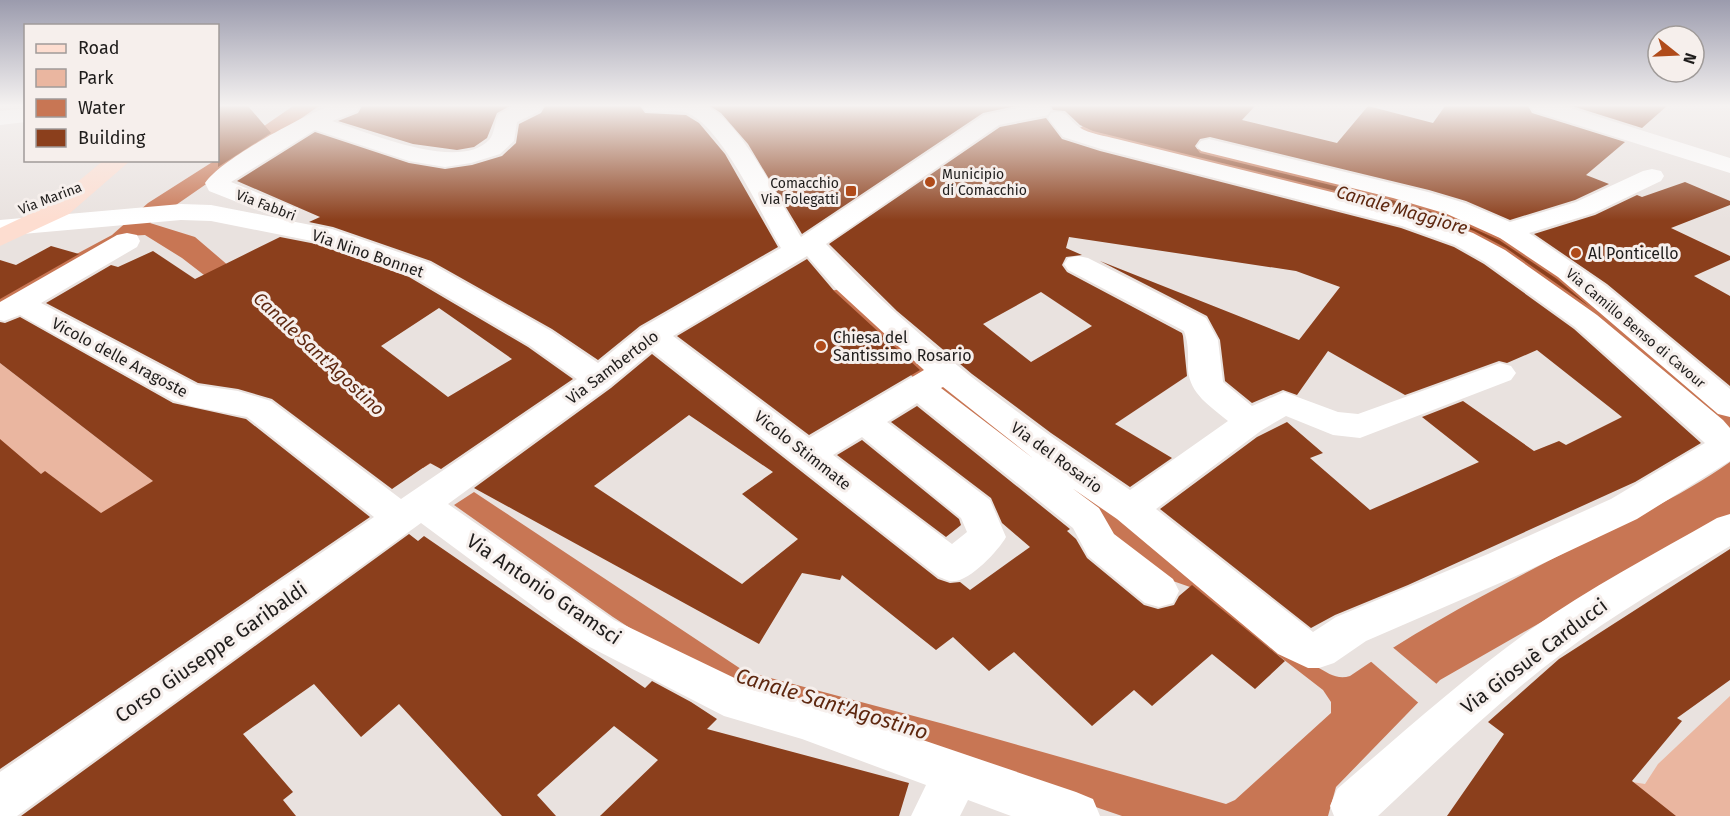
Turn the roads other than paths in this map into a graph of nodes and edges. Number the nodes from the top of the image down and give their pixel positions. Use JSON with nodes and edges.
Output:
{"nodes":[{"id":1,"x":274,"y":144,"type":"edge"},
{"id":2,"x":381,"y":144,"type":"edge"},
{"id":3,"x":498,"y":144,"type":"edge"},
{"id":4,"x":731,"y":144,"type":"edge"},
{"id":5,"x":950,"y":144,"type":"edge"},
{"id":6,"x":1109,"y":144,"type":"edge"},
{"id":7,"x":1201,"y":144,"type":"edge"},
{"id":8,"x":1647,"y":144,"type":"edge"},
{"id":9,"x":1663,"y":144,"type":"edge"},
{"id":10,"x":1705,"y":159,"type":"junction"},
{"id":11,"x":117,"y":162,"type":"edge"},
{"id":12,"x":1730,"y":166,"type":"edge"},
{"id":13,"x":1668,"y":175,"type":"junction"},
{"id":14,"x":86,"y":189,"type":"junction"},
{"id":15,"x":0,"y":216,"type":"edge"},
{"id":16,"x":110,"y":217,"type":"junction"},
{"id":17,"x":31,"y":225,"type":"junction"},
{"id":18,"x":0,"y":228,"type":"edge"},
{"id":19,"x":1508,"y":231,"type":"junction"},
{"id":20,"x":323,"y":235,"type":"junction"},
{"id":21,"x":0,"y":238,"type":"edge"},
{"id":22,"x":127,"y":241,"type":"dead end"},
{"id":23,"x":803,"y":247,"type":"junction"},
{"id":24,"x":1078,"y":264,"type":"dead end"},
{"id":25,"x":10,"y":308,"type":"edge"},
{"id":26,"x":652,"y":335,"type":"junction"},
{"id":27,"x":1500,"y":373,"type":"dead end"},
{"id":28,"x":599,"y":379,"type":"junction"},
{"id":29,"x":930,"y":380,"type":"junction"},
{"id":30,"x":864,"y":421,"type":"junction"},
{"id":31,"x":1250,"y":422,"type":"junction"},
{"id":32,"x":1726,"y":424,"type":"edge"},
{"id":33,"x":809,"y":454,"type":"dead end"},
{"id":34,"x":1130,"y":508,"type":"junction"},
{"id":35,"x":411,"y":511,"type":"junction"},
{"id":36,"x":1730,"y":528,"type":"edge"},
{"id":37,"x":1159,"y":591,"type":"dead end"},
{"id":38,"x":957,"y":774,"type":"junction"},
{"id":39,"x":0,"y":800,"type":"edge"},
{"id":40,"x":1354,"y":806,"type":"dead end"},
{"id":41,"x":935,"y":816,"type":"edge"},
{"id":42,"x":1076,"y":816,"type":"edge"}],
"edges":[{"from":1,"to":20,"type":"street","name":"Via Fabbri"},
{"from":2,"to":3,"type":"street"},
{"from":4,"to":23,"type":"street","name":"Via del Rosario"},
{"from":5,"to":23,"type":"street","name":"Via Sambertolo"},
{"from":6,"to":32,"type":"street","name":"Via Camillo Benso di Cavour"},
{"from":7,"to":19,"type":"street","name":"Via Camillo Benso di Cavour"},
{"from":8,"to":13,"type":"street"},
{"from":9,"to":10,"type":"street"},
{"from":10,"to":12,"type":"street"},
{"from":10,"to":13,"type":"street"},
{"from":11,"to":14,"type":"street"},
{"from":13,"to":19,"type":"street"},
{"from":14,"to":15,"type":"street","name":"Via Marina"},
{"from":14,"to":16,"type":"street","name":"Via Nino Bonnet"},
{"from":14,"to":17,"type":"street","name":"Via Marina"},
{"from":16,"to":17,"type":"street","name":"Via Nino Bonnet"},
{"from":16,"to":20,"type":"street","name":"Via Nino Bonnet"},
{"from":17,"to":18,"type":"street","name":"Via Nino Bonnet"},
{"from":17,"to":21,"type":"street","name":"Via Marina"},
{"from":19,"to":32,"type":"street","name":"Via Camillo Benso di Cavour"},
{"from":20,"to":28,"type":"street","name":"Via Nino Bonnet"},
{"from":22,"to":25,"type":"street"},
{"from":23,"to":26,"type":"street","name":"Via Sambertolo"},
{"from":23,"to":29,"type":"street","name":"Via del Rosario"},
{"from":24,"to":31,"type":"street"},
{"from":25,"to":35,"type":"street","name":"Vicolo delle Aragoste"},
{"from":26,"to":28,"type":"street","name":"Via Sambertolo"},
{"from":26,"to":30,"type":"street","name":"Vicolo Stimmate"},
{"from":27,"to":31,"type":"street"},
{"from":28,"to":35,"type":"street","name":"Via Sambertolo"},
{"from":29,"to":30,"type":"street"},
{"from":29,"to":34,"type":"street","name":"Via del Rosario"},
{"from":29,"to":37,"type":"street"},
{"from":30,"to":33,"type":"street"},
{"from":31,"to":34,"type":"street"},
{"from":32,"to":34,"type":"street","name":"Via del Rosario"},
{"from":35,"to":38,"type":"street","name":"Via Antonio Gramsci"},
{"from":35,"to":39,"type":"street","name":"Corso Giuseppe Garibaldi"},
{"from":36,"to":40,"type":"street","name":"Via Giosuè Carducci"},
{"from":38,"to":41,"type":"street"},
{"from":38,"to":42,"type":"street","name":"Via Antonio Gramsci"}]}
